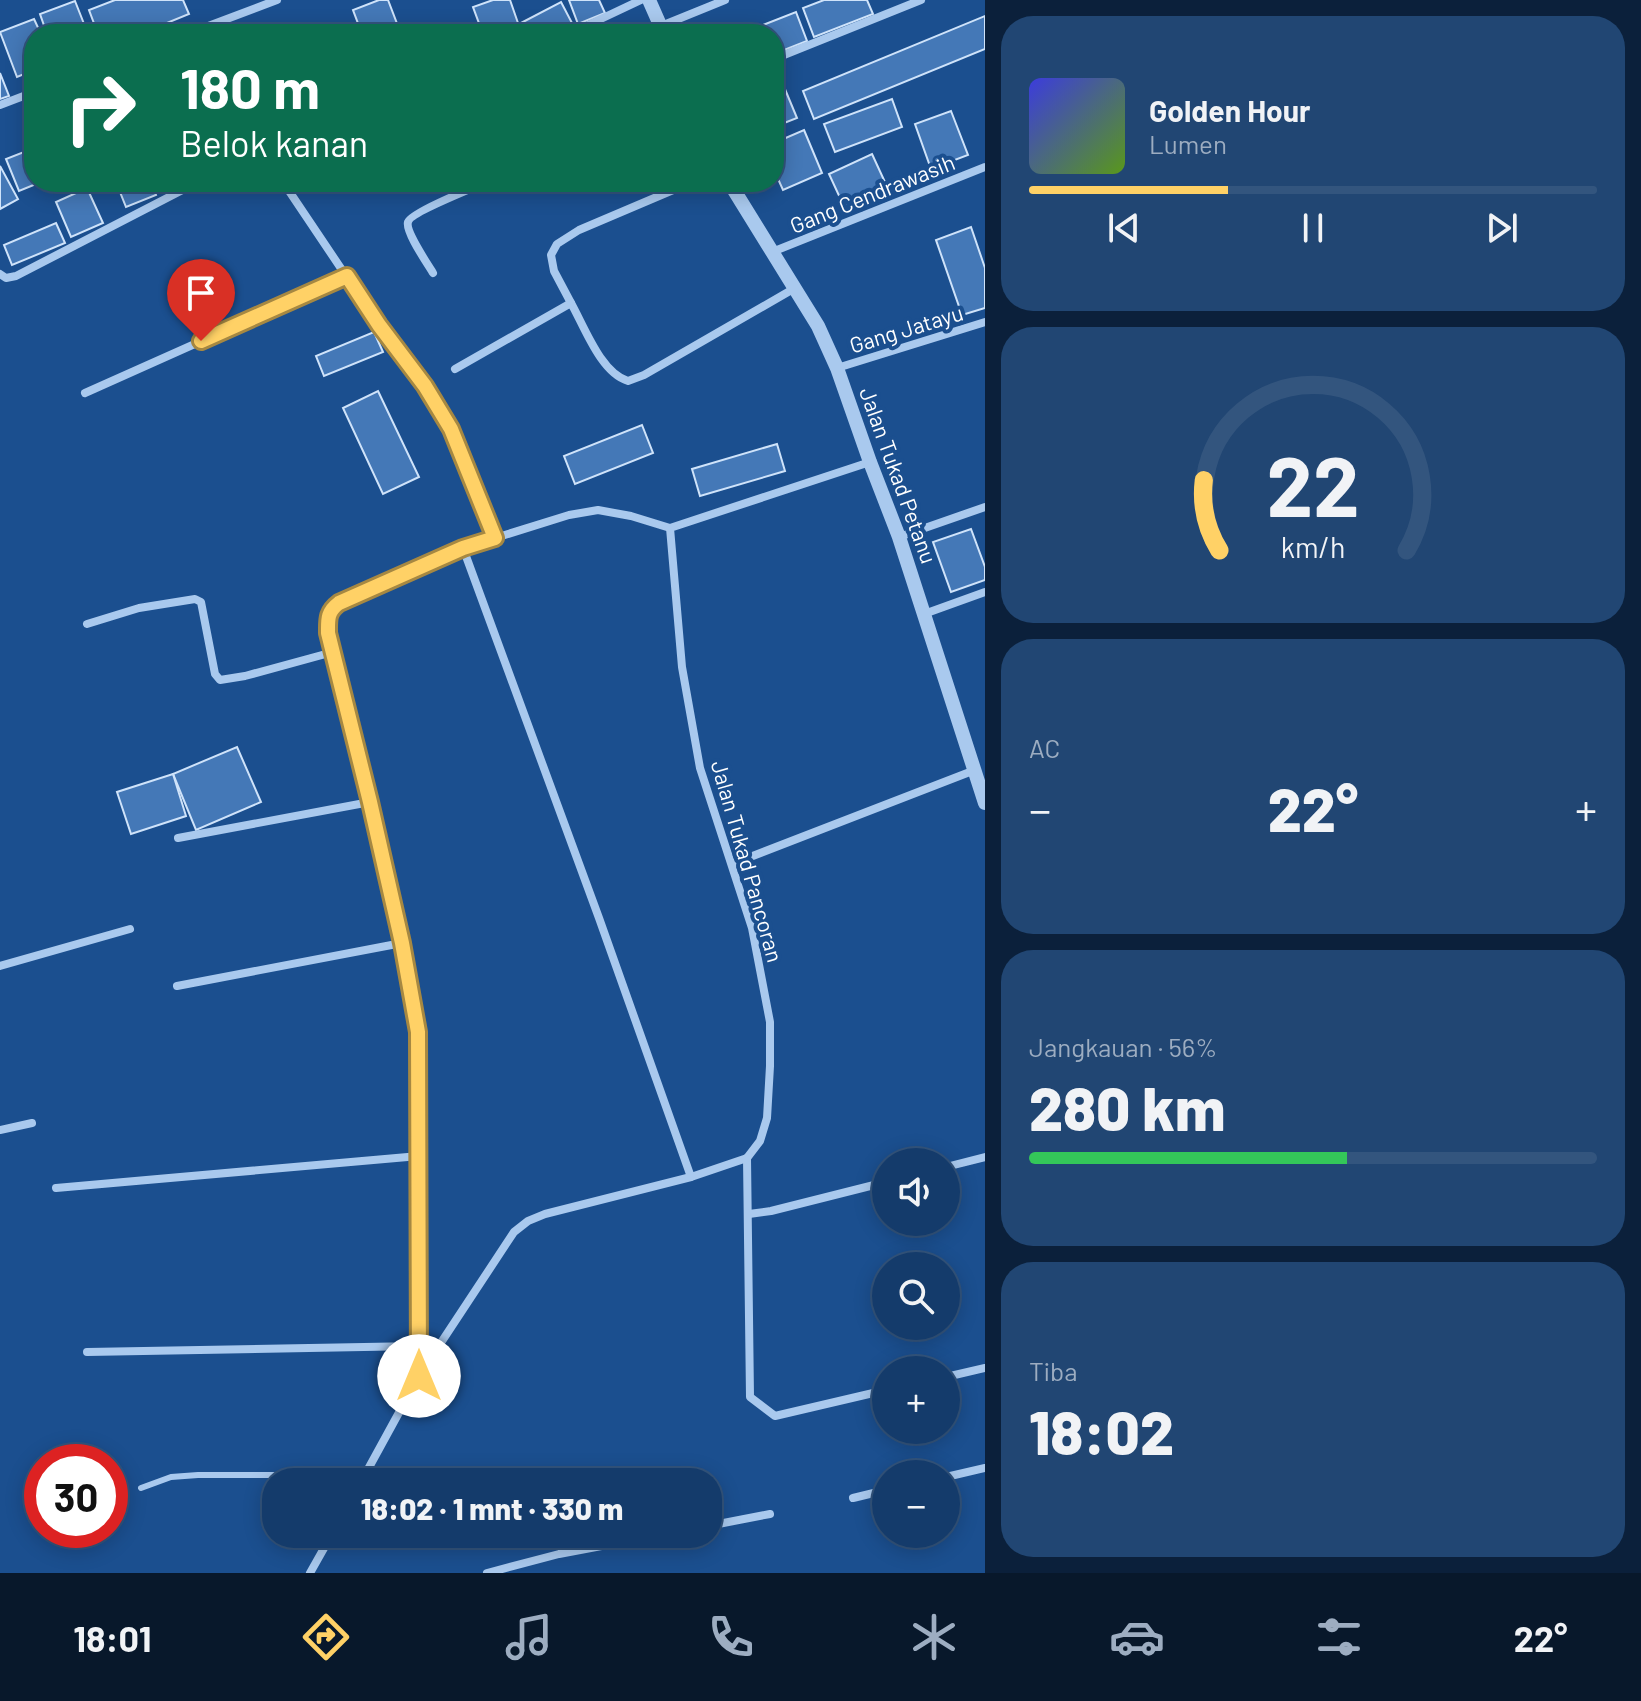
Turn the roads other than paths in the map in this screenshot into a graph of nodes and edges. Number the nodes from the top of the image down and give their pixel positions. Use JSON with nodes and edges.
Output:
{"nodes":[{"id":1,"x":277,"y":0,"type":"edge"},
{"id":2,"x":641,"y":0,"type":"edge"},
{"id":3,"x":649,"y":0,"type":"edge"},
{"id":4,"x":725,"y":0,"type":"edge"},
{"id":5,"x":921,"y":0,"type":"edge"},
{"id":6,"x":213,"y":24,"type":"edge"},
{"id":7,"x":590,"y":24,"type":"edge"},
{"id":8,"x":659,"y":24,"type":"edge"},
{"id":9,"x":675,"y":24,"type":"edge"},
{"id":10,"x":784,"y":55,"type":"edge"},
{"id":11,"x":24,"y":96,"type":"edge"},
{"id":12,"x":0,"y":105,"type":"edge"},
{"id":13,"x":985,"y":167,"type":"edge"},
{"id":14,"x":179,"y":192,"type":"edge"},
{"id":15,"x":290,"y":192,"type":"edge"},
{"id":16,"x":464,"y":192,"type":"edge"},
{"id":17,"x":668,"y":192,"type":"edge"},
{"id":18,"x":735,"y":192,"type":"edge"},
{"id":19,"x":772,"y":252,"type":"junction"},
{"id":20,"x":433,"y":273,"type":"dead end"},
{"id":21,"x":0,"y":274,"type":"edge"},
{"id":22,"x":347,"y":276,"type":"junction"},
{"id":23,"x":795,"y":287,"type":"junction"},
{"id":24,"x":571,"y":303,"type":"junction"},
{"id":25,"x":985,"y":322,"type":"edge"},
{"id":26,"x":837,"y":368,"type":"junction"},
{"id":27,"x":455,"y":369,"type":"dead end"},
{"id":28,"x":85,"y":393,"type":"dead end"},
{"id":29,"x":870,"y":462,"type":"junction"},
{"id":30,"x":985,"y":507,"type":"edge"},
{"id":31,"x":670,"y":528,"type":"junction"},
{"id":32,"x":899,"y":537,"type":"junction"},
{"id":33,"x":495,"y":538,"type":"junction"},
{"id":34,"x":463,"y":548,"type":"junction"},
{"id":35,"x":985,"y":592,"type":"edge"},
{"id":36,"x":924,"y":614,"type":"junction"},
{"id":37,"x":87,"y":624,"type":"dead end"},
{"id":38,"x":333,"y":652,"type":"junction"},
{"id":39,"x":975,"y":770,"type":"junction"},
{"id":40,"x":370,"y":802,"type":"junction"},
{"id":41,"x":985,"y":803,"type":"edge"},
{"id":42,"x":178,"y":838,"type":"dead end"},
{"id":43,"x":732,"y":864,"type":"junction"},
{"id":44,"x":130,"y":929,"type":"dead end"},
{"id":45,"x":402,"y":943,"type":"junction"},
{"id":46,"x":0,"y":966,"type":"edge"},
{"id":47,"x":177,"y":986,"type":"dead end"},
{"id":48,"x":32,"y":1123,"type":"dead end"},
{"id":49,"x":0,"y":1130,"type":"edge"},
{"id":50,"x":419,"y":1156,"type":"junction"},
{"id":51,"x":985,"y":1157,"type":"edge"},
{"id":52,"x":747,"y":1158,"type":"junction"},
{"id":53,"x":960,"y":1163,"type":"edge"},
{"id":54,"x":691,"y":1177,"type":"junction"},
{"id":55,"x":872,"y":1186,"type":"edge"},
{"id":56,"x":56,"y":1188,"type":"dead end"},
{"id":57,"x":749,"y":1214,"type":"junction"},
{"id":58,"x":419,"y":1346,"type":"junction"},
{"id":59,"x":87,"y":1352,"type":"dead end"},
{"id":60,"x":985,"y":1368,"type":"edge"},
{"id":61,"x":960,"y":1374,"type":"edge"},
{"id":62,"x":419,"y":1376,"type":"junction"},
{"id":63,"x":872,"y":1393,"type":"edge"},
{"id":64,"x":369,"y":1468,"type":"edge"},
{"id":65,"x":985,"y":1468,"type":"edge"},
{"id":66,"x":960,"y":1474,"type":"edge"},
{"id":67,"x":262,"y":1475,"type":"edge"},
{"id":68,"x":141,"y":1488,"type":"dead end"},
{"id":69,"x":872,"y":1493,"type":"edge"},
{"id":70,"x":853,"y":1498,"type":"dead end"},
{"id":71,"x":770,"y":1514,"type":"dead end"},
{"id":72,"x":722,"y":1523,"type":"edge"},
{"id":73,"x":324,"y":1548,"type":"edge"},
{"id":74,"x":591,"y":1548,"type":"edge"},
{"id":75,"x":310,"y":1573,"type":"edge"},
{"id":76,"x":487,"y":1573,"type":"edge"}],
"edges":[{"from":1,"to":6,"type":"street"},
{"from":2,"to":7,"type":"street"},
{"from":3,"to":8,"type":"street"},
{"from":4,"to":9,"type":"street"},
{"from":5,"to":10,"type":"street"},
{"from":11,"to":12,"type":"street"},
{"from":13,"to":19,"type":"street","name":"Gang Cendrawasih"},
{"from":14,"to":21,"type":"street"},
{"from":15,"to":22,"type":"street"},
{"from":16,"to":20,"type":"street"},
{"from":17,"to":24,"type":"street"},
{"from":18,"to":19,"type":"street","name":"Jalan Tukad Petanu"},
{"from":19,"to":23,"type":"street","name":"Jalan Tukad Petanu"},
{"from":22,"to":28,"type":"street"},
{"from":22,"to":33,"type":"street"},
{"from":23,"to":24,"type":"street"},
{"from":23,"to":26,"type":"street","name":"Jalan Tukad Petanu"},
{"from":24,"to":27,"type":"street"},
{"from":25,"to":26,"type":"street","name":"Gang Jatayu"},
{"from":26,"to":29,"type":"street","name":"Jalan Tukad Petanu"},
{"from":29,"to":31,"type":"street"},
{"from":29,"to":32,"type":"street","name":"Jalan Tukad Petanu"},
{"from":30,"to":32,"type":"street"},
{"from":31,"to":33,"type":"street"},
{"from":31,"to":43,"type":"street","name":"Jalan Tukad Pancoran"},
{"from":32,"to":36,"type":"street","name":"Jalan Tukad Petanu"},
{"from":33,"to":34,"type":"street"},
{"from":34,"to":38,"type":"street"},
{"from":34,"to":54,"type":"street"},
{"from":35,"to":36,"type":"street"},
{"from":36,"to":39,"type":"street","name":"Jalan Tukad Petanu"},
{"from":37,"to":38,"type":"street"},
{"from":38,"to":40,"type":"street"},
{"from":39,"to":41,"type":"street","name":"Jalan Tukad Petanu"},
{"from":39,"to":43,"type":"street"},
{"from":40,"to":42,"type":"street"},
{"from":40,"to":45,"type":"street"},
{"from":43,"to":52,"type":"street","name":"Jalan Tukad Pancoran"},
{"from":44,"to":46,"type":"street"},
{"from":45,"to":47,"type":"street"},
{"from":45,"to":50,"type":"street"},
{"from":48,"to":49,"type":"street"},
{"from":50,"to":56,"type":"street"},
{"from":50,"to":58,"type":"street"},
{"from":51,"to":53,"type":"street"},
{"from":52,"to":54,"type":"street"},
{"from":52,"to":57,"type":"street"},
{"from":54,"to":62,"type":"street"},
{"from":55,"to":57,"type":"street"},
{"from":57,"to":63,"type":"street"},
{"from":58,"to":59,"type":"street"},
{"from":58,"to":62,"type":"street"},
{"from":60,"to":61,"type":"street"},
{"from":62,"to":64,"type":"street"},
{"from":65,"to":66,"type":"street"},
{"from":67,"to":68,"type":"lane"},
{"from":69,"to":70,"type":"street"},
{"from":71,"to":72,"type":"street"},
{"from":73,"to":75,"type":"street"},
{"from":74,"to":76,"type":"street"}]}
